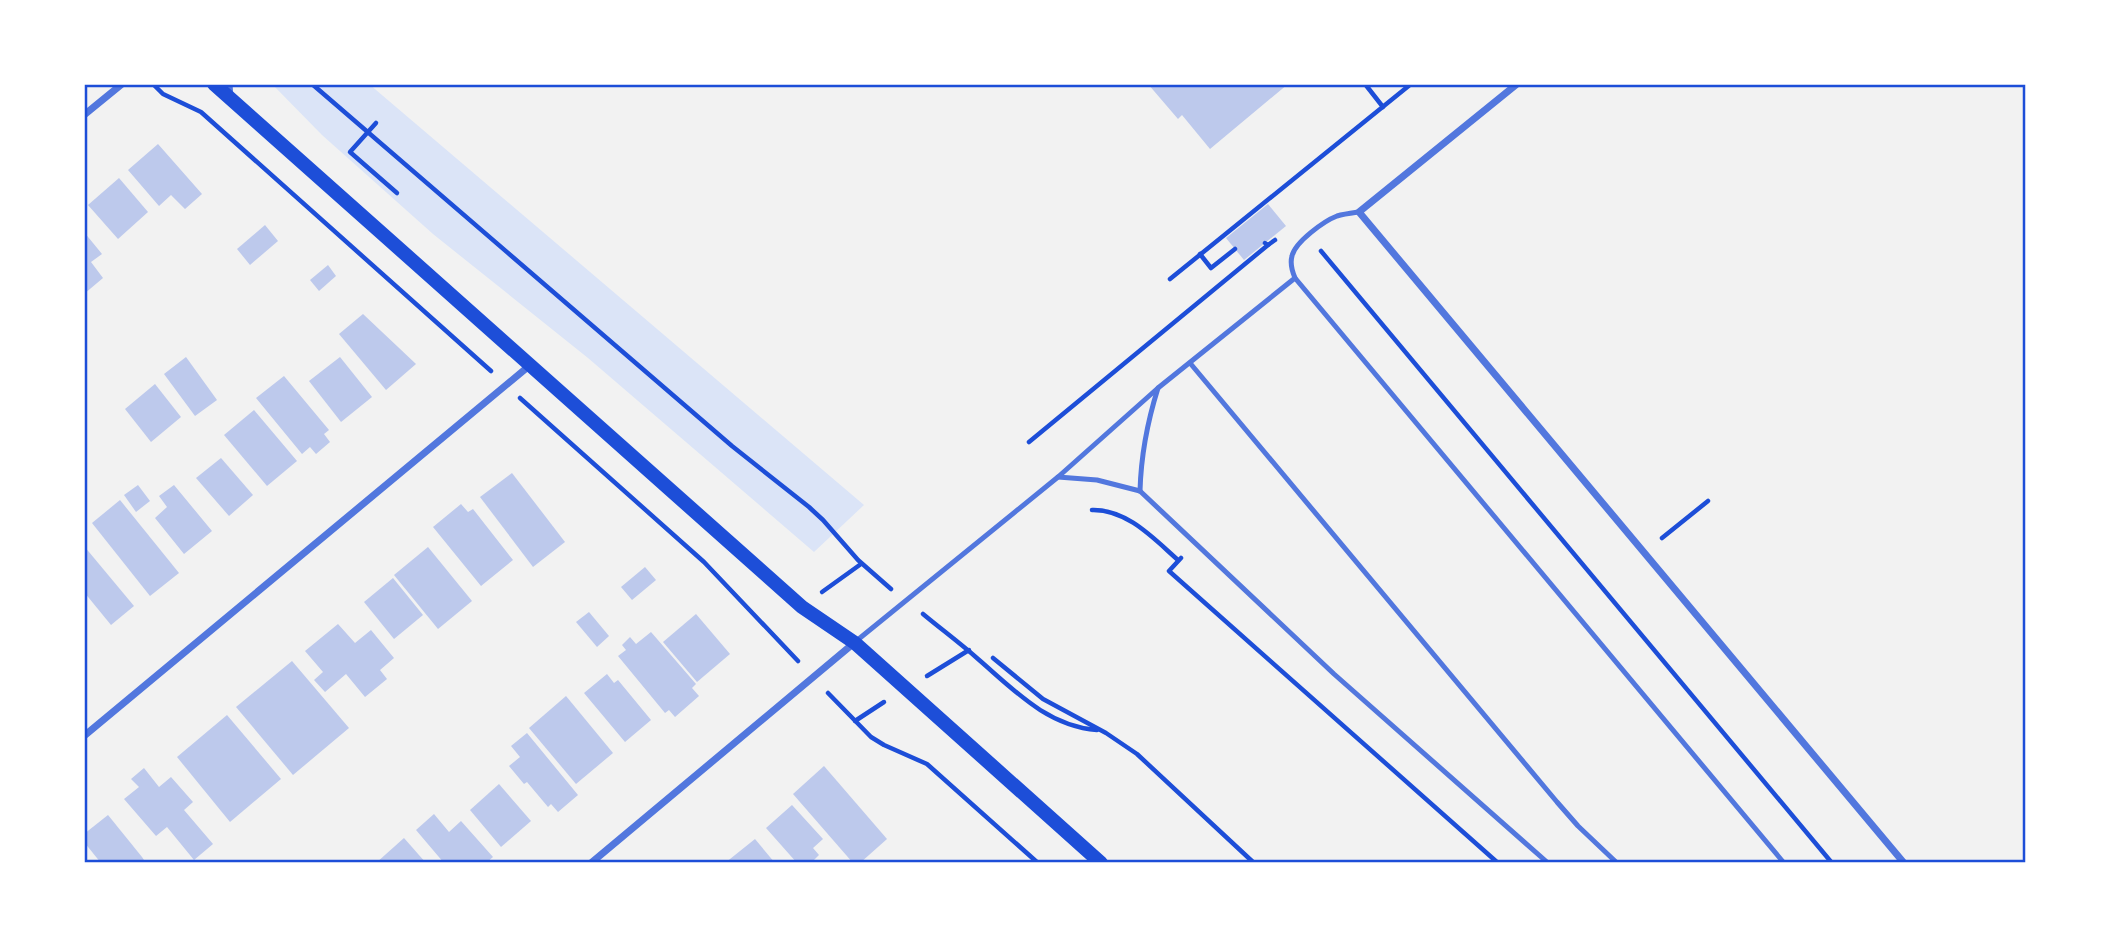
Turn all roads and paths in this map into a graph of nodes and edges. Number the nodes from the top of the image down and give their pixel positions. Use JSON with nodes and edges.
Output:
{"nodes":[{"id":1,"x":122,"y":84,"type":"edge"},
{"id":2,"x":153,"y":84,"type":"edge"},
{"id":3,"x":215,"y":84,"type":"edge"},
{"id":4,"x":312,"y":84,"type":"edge"},
{"id":5,"x":1365,"y":84,"type":"edge"},
{"id":6,"x":1411,"y":84,"type":"edge"},
{"id":7,"x":1517,"y":84,"type":"edge"},
{"id":8,"x":230,"y":91,"type":"edge"},
{"id":9,"x":1383,"y":107,"type":"junction"},
{"id":10,"x":84,"y":115,"type":"edge"},
{"id":11,"x":376,"y":123,"type":"dead end"},
{"id":12,"x":367,"y":132,"type":"junction"},
{"id":13,"x":397,"y":193,"type":"dead end"},
{"id":14,"x":1359,"y":212,"type":"junction"},
{"id":15,"x":1308,"y":236,"type":"junction"},
{"id":16,"x":1235,"y":249,"type":"dead end"},
{"id":17,"x":1200,"y":254,"type":"junction"},
{"id":18,"x":1295,"y":278,"type":"junction"},
{"id":19,"x":1170,"y":279,"type":"dead end"},
{"id":20,"x":467,"y":349,"type":"dead end"},
{"id":21,"x":1190,"y":363,"type":"junction"},
{"id":22,"x":529,"y":366,"type":"junction"},
{"id":23,"x":1158,"y":388,"type":"junction"},
{"id":24,"x":542,"y":418,"type":"dead end"},
{"id":25,"x":1028,"y":442,"type":"dead end"},
{"id":26,"x":1058,"y":477,"type":"junction"},
{"id":27,"x":1140,"y":491,"type":"junction"},
{"id":28,"x":1708,"y":501,"type":"dead end"},
{"id":29,"x":1092,"y":510,"type":"dead end"},
{"id":30,"x":1662,"y":538,"type":"dead end"},
{"id":31,"x":1193,"y":543,"type":"junction"},
{"id":32,"x":1178,"y":560,"type":"junction"},
{"id":33,"x":869,"y":571,"type":"dead end"},
{"id":34,"x":956,"y":640,"type":"dead end"},
{"id":35,"x":855,"y":643,"type":"junction"},
{"id":36,"x":788,"y":650,"type":"dead end"},
{"id":37,"x":969,"y":650,"type":"junction"},
{"id":38,"x":958,"y":657,"type":"dead end"},
{"id":39,"x":993,"y":658,"type":"dead end"},
{"id":40,"x":839,"y":705,"type":"dead end"},
{"id":41,"x":871,"y":710,"type":"dead end"},
{"id":42,"x":855,"y":721,"type":"junction"},
{"id":43,"x":1097,"y":730,"type":"junction"},
{"id":44,"x":84,"y":736,"type":"edge"},
{"id":45,"x":592,"y":863,"type":"edge"},
{"id":46,"x":1038,"y":863,"type":"edge"},
{"id":47,"x":1101,"y":863,"type":"edge"},
{"id":48,"x":1254,"y":863,"type":"edge"},
{"id":49,"x":1499,"y":863,"type":"edge"},
{"id":50,"x":1548,"y":863,"type":"edge"},
{"id":51,"x":1617,"y":863,"type":"edge"},
{"id":52,"x":1784,"y":863,"type":"edge"},
{"id":53,"x":1832,"y":863,"type":"edge"},
{"id":54,"x":1905,"y":863,"type":"edge"}],
"edges":[{"from":1,"to":10,"type":"street"},
{"from":2,"to":20,"type":"path"},
{"from":3,"to":8,"type":"main road"},
{"from":4,"to":12,"type":"path"},
{"from":5,"to":9,"type":"path"},
{"from":6,"to":9,"type":"path"},
{"from":7,"to":14,"type":"street"},
{"from":8,"to":22,"type":"main road"},
{"from":9,"to":17,"type":"path"},
{"from":11,"to":12,"type":"path"},
{"from":12,"to":13,"type":"path"},
{"from":12,"to":33,"type":"path"},
{"from":14,"to":15,"type":"lane"},
{"from":14,"to":54,"type":"street"},
{"from":15,"to":18,"type":"lane"},
{"from":15,"to":25,"type":"path"},
{"from":15,"to":53,"type":"path"},
{"from":16,"to":17,"type":"path"},
{"from":17,"to":19,"type":"path"},
{"from":18,"to":21,"type":"lane"},
{"from":18,"to":52,"type":"lane"},
{"from":21,"to":23,"type":"lane"},
{"from":21,"to":51,"type":"lane"},
{"from":22,"to":35,"type":"main road"},
{"from":22,"to":44,"type":"street"},
{"from":23,"to":26,"type":"lane"},
{"from":23,"to":27,"type":"lane"},
{"from":24,"to":36,"type":"path"},
{"from":26,"to":27,"type":"lane"},
{"from":26,"to":35,"type":"lane"},
{"from":27,"to":31,"type":"lane"},
{"from":28,"to":30,"type":"path"},
{"from":29,"to":32,"type":"path"},
{"from":31,"to":32,"type":"path"},
{"from":31,"to":50,"type":"lane"},
{"from":32,"to":49,"type":"path"},
{"from":34,"to":37,"type":"path"},
{"from":35,"to":45,"type":"street"},
{"from":35,"to":47,"type":"main road"},
{"from":37,"to":38,"type":"path"},
{"from":37,"to":43,"type":"path"},
{"from":39,"to":43,"type":"path"},
{"from":40,"to":42,"type":"path"},
{"from":41,"to":42,"type":"path"},
{"from":42,"to":46,"type":"path"},
{"from":43,"to":48,"type":"path"}]}
